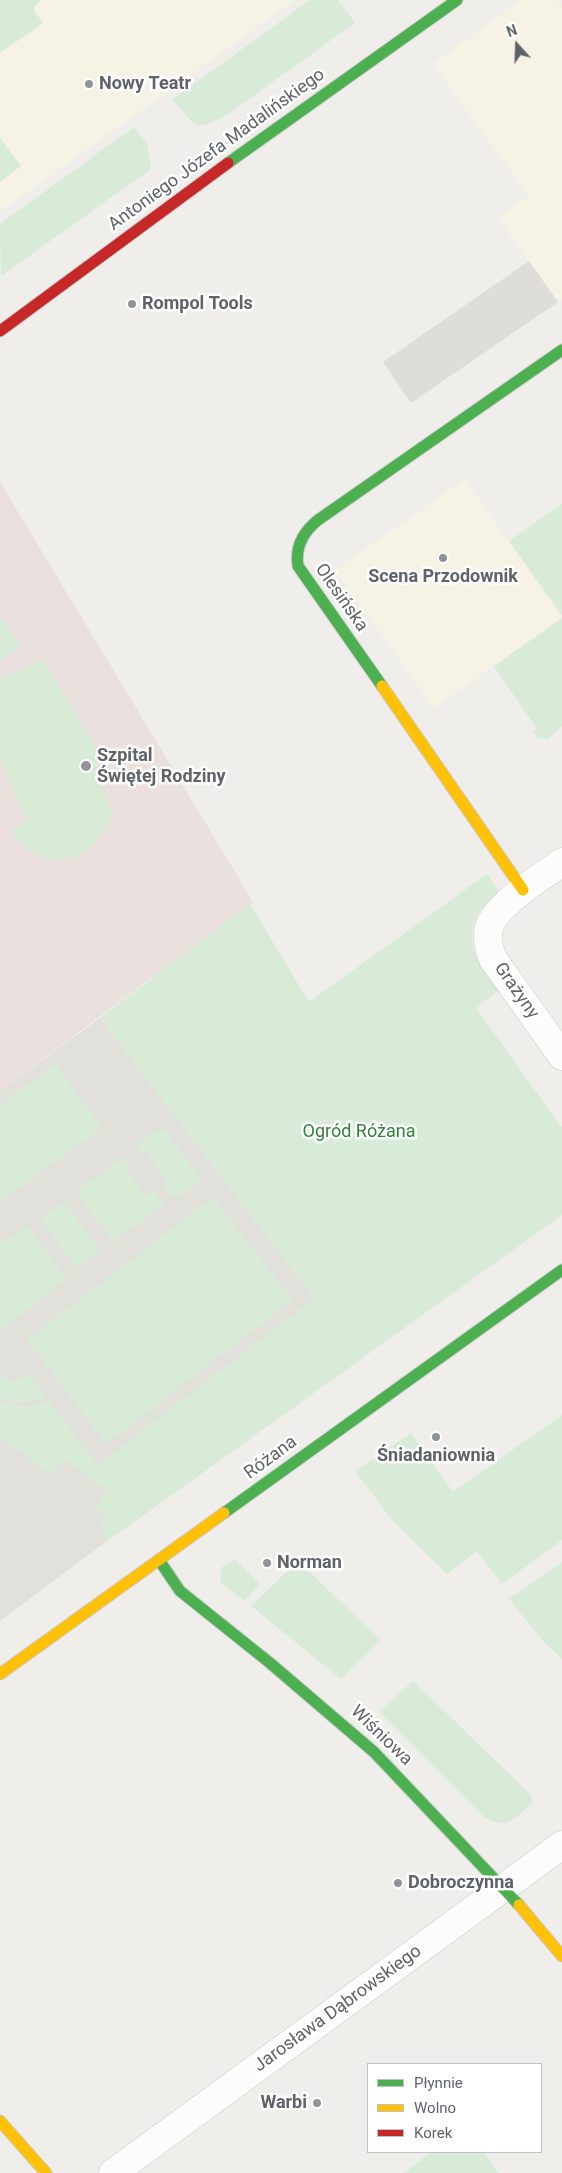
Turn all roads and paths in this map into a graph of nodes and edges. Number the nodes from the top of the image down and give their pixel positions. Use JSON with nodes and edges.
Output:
{"nodes":[{"id":1,"x":457,"y":0,"type":"edge"},
{"id":2,"x":0,"y":332,"type":"edge"},
{"id":3,"x":562,"y":350,"type":"edge"},
{"id":4,"x":562,"y":862,"type":"edge"},
{"id":5,"x":523,"y":890,"type":"junction"},
{"id":6,"x":562,"y":1056,"type":"edge"},
{"id":7,"x":562,"y":1270,"type":"edge"},
{"id":8,"x":159,"y":1560,"type":"junction"},
{"id":9,"x":0,"y":1674,"type":"edge"},
{"id":10,"x":562,"y":1845,"type":"edge"},
{"id":11,"x":503,"y":1888,"type":"junction"},
{"id":12,"x":562,"y":1956,"type":"edge"},
{"id":13,"x":0,"y":2121,"type":"edge"},
{"id":14,"x":0,"y":2129,"type":"edge"},
{"id":15,"x":18,"y":2144,"type":"junction"},
{"id":16,"x":46,"y":2173,"type":"edge"},
{"id":17,"x":113,"y":2173,"type":"edge"}],
"edges":[{"from":1,"to":2,"type":"street","name":"Antoniego Józefa Madalińskiego"},
{"from":3,"to":5,"type":"street","name":"Olesińska"},
{"from":4,"to":5,"type":"street","name":"Grażyny"},
{"from":5,"to":6,"type":"street","name":"Grażyny"},
{"from":7,"to":8,"type":"street","name":"Różana"},
{"from":8,"to":9,"type":"street","name":"Różana"},
{"from":8,"to":11,"type":"street","name":"Wiśniowa"},
{"from":10,"to":11,"type":"street","name":"Jarosława Dąbrowskiego"},
{"from":11,"to":12,"type":"street","name":"Wiśniowa"},
{"from":11,"to":17,"type":"street","name":"Jarosława Dąbrowskiego"},
{"from":13,"to":15,"type":"street"},
{"from":14,"to":15,"type":"street"},
{"from":15,"to":16,"type":"street"}]}
